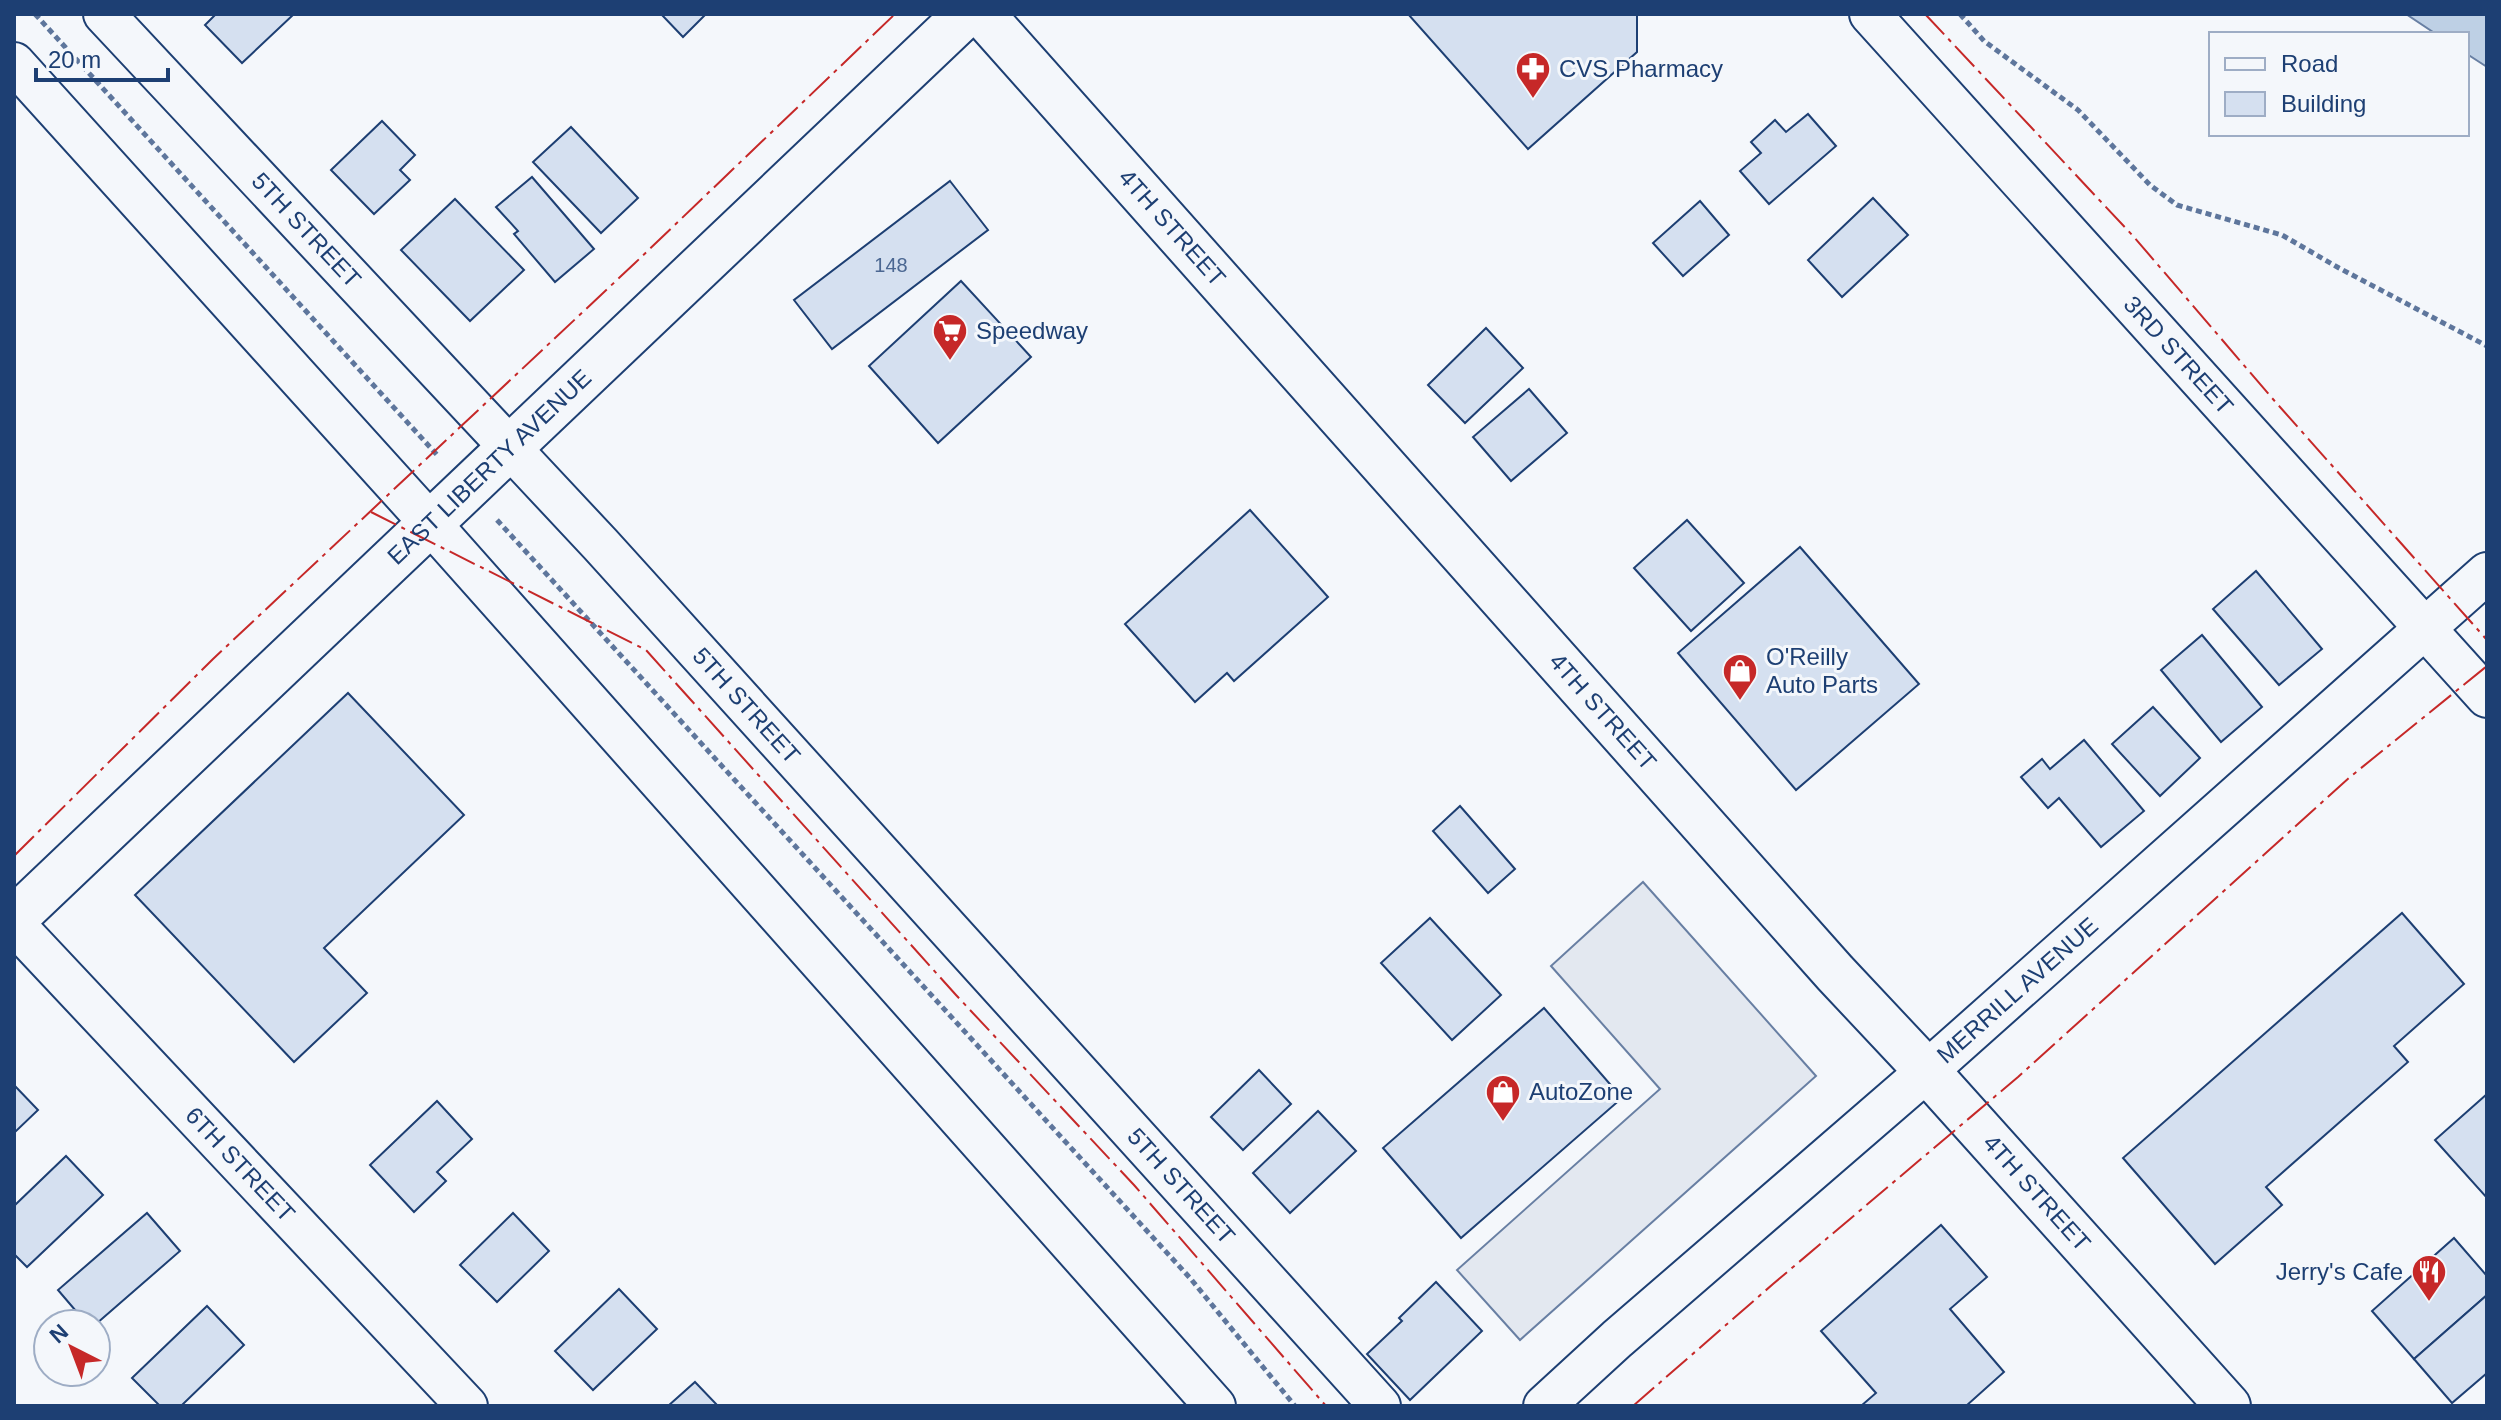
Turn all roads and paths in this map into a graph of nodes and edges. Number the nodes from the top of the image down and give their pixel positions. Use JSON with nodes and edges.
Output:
{"nodes":[{"id":1,"x":35,"y":14,"type":"edge"},
{"id":2,"x":104,"y":14,"type":"edge"},
{"id":3,"x":966,"y":14,"type":"edge"},
{"id":4,"x":982,"y":14,"type":"edge"},
{"id":5,"x":1870,"y":14,"type":"edge"},
{"id":6,"x":1960,"y":14,"type":"edge"},
{"id":7,"x":14,"y":63,"type":"edge"},
{"id":8,"x":2487,"y":346,"type":"edge"},
{"id":9,"x":510,"y":449,"type":"junction"},
{"id":10,"x":468,"y":489,"type":"junction"},
{"id":11,"x":430,"y":523,"type":"junction"},
{"id":12,"x":2487,"y":573,"type":"edge"},
{"id":13,"x":2425,"y":628,"type":"junction"},
{"id":14,"x":2487,"y":697,"type":"edge"},
{"id":15,"x":14,"y":922,"type":"edge"},
{"id":16,"x":1927,"y":1071,"type":"junction"},
{"id":17,"x":467,"y":1406,"type":"edge"},
{"id":18,"x":1215,"y":1406,"type":"edge"},
{"id":19,"x":1295,"y":1406,"type":"edge"},
{"id":20,"x":1380,"y":1406,"type":"edge"},
{"id":21,"x":1544,"y":1406,"type":"edge"},
{"id":22,"x":2228,"y":1406,"type":"edge"}],
"edges":[{"from":1,"to":10,"type":"path"},
{"from":2,"to":9,"type":"street","name":"5TH STREET"},
{"from":3,"to":9,"type":"main road","name":"EAST LIBERTY AVENUE"},
{"from":4,"to":16,"type":"main road","name":"4TH STREET"},
{"from":5,"to":13,"type":"street","name":"3RD STREET"},
{"from":6,"to":8,"type":"path"},
{"from":7,"to":11,"type":"street"},
{"from":9,"to":10,"type":"main road","name":"EAST LIBERTY AVENUE"},
{"from":9,"to":20,"type":"street","name":"5TH STREET"},
{"from":10,"to":11,"type":"main road","name":"EAST LIBERTY AVENUE"},
{"from":10,"to":19,"type":"path"},
{"from":11,"to":15,"type":"main road","name":"EAST LIBERTY AVENUE"},
{"from":11,"to":18,"type":"street"},
{"from":12,"to":13,"type":"street","name":"MERRILL AVENUE"},
{"from":13,"to":14,"type":"street","name":"3RD STREET"},
{"from":13,"to":16,"type":"street","name":"MERRILL AVENUE"},
{"from":15,"to":17,"type":"street","name":"6TH STREET"},
{"from":16,"to":21,"type":"street","name":"MERRILL AVENUE"},
{"from":16,"to":22,"type":"main road","name":"4TH STREET"}]}
